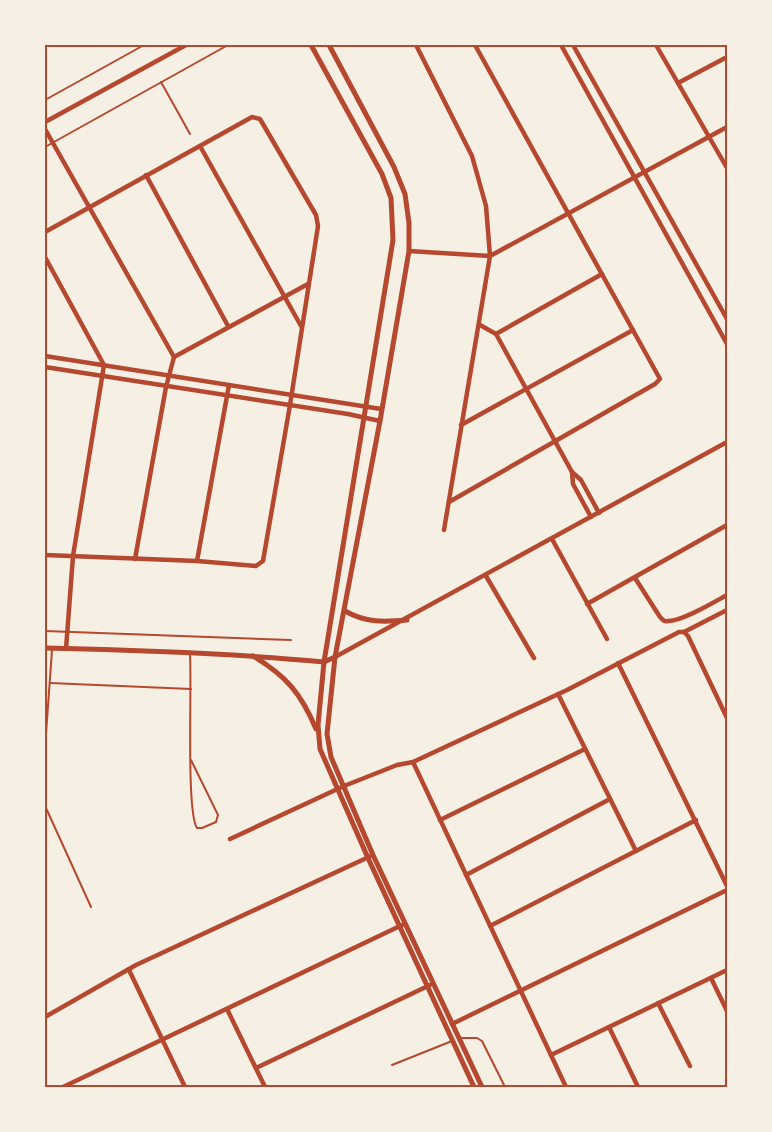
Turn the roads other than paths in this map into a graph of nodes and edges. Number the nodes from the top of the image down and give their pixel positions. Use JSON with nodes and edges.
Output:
{"nodes":[{"id":1,"x":144,"y":45,"type":"edge"},
{"id":2,"x":186,"y":45,"type":"edge"},
{"id":3,"x":228,"y":45,"type":"edge"},
{"id":4,"x":311,"y":45,"type":"edge"},
{"id":5,"x":329,"y":45,"type":"edge"},
{"id":6,"x":416,"y":45,"type":"edge"},
{"id":7,"x":475,"y":45,"type":"edge"},
{"id":8,"x":561,"y":45,"type":"edge"},
{"id":9,"x":573,"y":45,"type":"edge"},
{"id":10,"x":656,"y":45,"type":"edge"},
{"id":11,"x":727,"y":57,"type":"edge"},
{"id":12,"x":160,"y":82,"type":"junction"},
{"id":13,"x":678,"y":83,"type":"junction"},
{"id":14,"x":45,"y":100,"type":"edge"},
{"id":15,"x":45,"y":122,"type":"edge"},
{"id":16,"x":727,"y":127,"type":"edge"},
{"id":17,"x":45,"y":129,"type":"edge"},
{"id":18,"x":190,"y":134,"type":"dead end"},
{"id":19,"x":709,"y":137,"type":"junction"},
{"id":20,"x":53,"y":143,"type":"junction"},
{"id":21,"x":200,"y":146,"type":"junction"},
{"id":22,"x":45,"y":147,"type":"edge"},
{"id":23,"x":727,"y":168,"type":"edge"},
{"id":24,"x":645,"y":172,"type":"junction"},
{"id":25,"x":146,"y":175,"type":"junction"},
{"id":26,"x":636,"y":177,"type":"junction"},
{"id":27,"x":88,"y":208,"type":"junction"},
{"id":28,"x":568,"y":214,"type":"junction"},
{"id":29,"x":45,"y":232,"type":"edge"},
{"id":30,"x":409,"y":251,"type":"junction"},
{"id":31,"x":490,"y":256,"type":"junction"},
{"id":32,"x":45,"y":257,"type":"edge"},
{"id":33,"x":602,"y":274,"type":"junction"},
{"id":34,"x":308,"y":284,"type":"junction"},
{"id":35,"x":284,"y":297,"type":"junction"},
{"id":36,"x":727,"y":319,"type":"edge"},
{"id":37,"x":480,"y":325,"type":"junction"},
{"id":38,"x":228,"y":326,"type":"junction"},
{"id":39,"x":301,"y":326,"type":"junction"},
{"id":40,"x":633,"y":330,"type":"junction"},
{"id":41,"x":496,"y":334,"type":"junction"},
{"id":42,"x":727,"y":344,"type":"edge"},
{"id":43,"x":45,"y":356,"type":"edge"},
{"id":44,"x":174,"y":357,"type":"junction"},
{"id":45,"x":104,"y":365,"type":"junction"},
{"id":46,"x":45,"y":367,"type":"edge"},
{"id":47,"x":102,"y":375,"type":"junction"},
{"id":48,"x":169,"y":375,"type":"junction"},
{"id":49,"x":229,"y":385,"type":"junction"},
{"id":50,"x":166,"y":387,"type":"junction"},
{"id":51,"x":527,"y":387,"type":"junction"},
{"id":52,"x":226,"y":395,"type":"junction"},
{"id":53,"x":292,"y":395,"type":"junction"},
{"id":54,"x":290,"y":405,"type":"junction"},
{"id":55,"x":365,"y":406,"type":"junction"},
{"id":56,"x":381,"y":409,"type":"junction"},
{"id":57,"x":364,"y":418,"type":"junction"},
{"id":58,"x":380,"y":421,"type":"junction"},
{"id":59,"x":461,"y":425,"type":"junction"},
{"id":60,"x":556,"y":441,"type":"junction"},
{"id":61,"x":727,"y":442,"type":"edge"},
{"id":62,"x":572,"y":472,"type":"junction"},
{"id":63,"x":449,"y":502,"type":"junction"},
{"id":64,"x":599,"y":513,"type":"junction"},
{"id":65,"x":591,"y":517,"type":"junction"},
{"id":66,"x":727,"y":525,"type":"edge"},
{"id":67,"x":444,"y":530,"type":"dead end"},
{"id":68,"x":552,"y":539,"type":"junction"},
{"id":69,"x":45,"y":555,"type":"edge"},
{"id":70,"x":73,"y":556,"type":"junction"},
{"id":71,"x":135,"y":559,"type":"junction"},
{"id":72,"x":197,"y":561,"type":"junction"},
{"id":73,"x":486,"y":576,"type":"junction"},
{"id":74,"x":635,"y":578,"type":"junction"},
{"id":75,"x":727,"y":595,"type":"edge"},
{"id":76,"x":587,"y":604,"type":"junction"},
{"id":77,"x":727,"y":610,"type":"edge"},
{"id":78,"x":345,"y":611,"type":"junction"},
{"id":79,"x":407,"y":620,"type":"junction"},
{"id":80,"x":45,"y":631,"type":"edge"},
{"id":81,"x":68,"y":631,"type":"junction"},
{"id":82,"x":684,"y":632,"type":"junction"},
{"id":83,"x":607,"y":639,"type":"dead end"},
{"id":84,"x":291,"y":640,"type":"dead end"},
{"id":85,"x":45,"y":648,"type":"edge"},
{"id":86,"x":52,"y":648,"type":"junction"},
{"id":87,"x":66,"y":649,"type":"junction"},
{"id":88,"x":190,"y":651,"type":"junction"},
{"id":89,"x":250,"y":655,"type":"junction"},
{"id":90,"x":335,"y":657,"type":"junction"},
{"id":91,"x":534,"y":658,"type":"dead end"},
{"id":92,"x":324,"y":662,"type":"junction"},
{"id":93,"x":618,"y":663,"type":"junction"},
{"id":94,"x":50,"y":684,"type":"junction"},
{"id":95,"x":191,"y":688,"type":"junction"},
{"id":96,"x":558,"y":694,"type":"junction"},
{"id":97,"x":727,"y":718,"type":"edge"},
{"id":98,"x":319,"y":736,"type":"junction"},
{"id":99,"x":585,"y":749,"type":"junction"},
{"id":100,"x":332,"y":757,"type":"junction"},
{"id":101,"x":191,"y":760,"type":"junction"},
{"id":102,"x":325,"y":760,"type":"junction"},
{"id":103,"x":413,"y":762,"type":"junction"},
{"id":104,"x":340,"y":787,"type":"junction"},
{"id":105,"x":610,"y":799,"type":"junction"},
{"id":106,"x":440,"y":820,"type":"junction"},
{"id":107,"x":696,"y":820,"type":"junction"},
{"id":108,"x":230,"y":839,"type":"dead end"},
{"id":109,"x":636,"y":851,"type":"junction"},
{"id":110,"x":370,"y":856,"type":"junction"},
{"id":111,"x":466,"y":875,"type":"junction"},
{"id":112,"x":727,"y":888,"type":"edge"},
{"id":113,"x":91,"y":907,"type":"dead end"},
{"id":114,"x":405,"y":924,"type":"junction"},
{"id":115,"x":399,"y":926,"type":"junction"},
{"id":116,"x":490,"y":926,"type":"junction"},
{"id":117,"x":129,"y":970,"type":"junction"},
{"id":118,"x":727,"y":970,"type":"edge"},
{"id":119,"x":711,"y":978,"type":"junction"},
{"id":120,"x":430,"y":985,"type":"junction"},
{"id":121,"x":521,"y":991,"type":"junction"},
{"id":122,"x":658,"y":1003,"type":"junction"},
{"id":123,"x":227,"y":1009,"type":"junction"},
{"id":124,"x":727,"y":1011,"type":"edge"},
{"id":125,"x":45,"y":1017,"type":"edge"},
{"id":126,"x":452,"y":1024,"type":"junction"},
{"id":127,"x":609,"y":1027,"type":"junction"},
{"id":128,"x":163,"y":1039,"type":"junction"},
{"id":129,"x":455,"y":1039,"type":"junction"},
{"id":130,"x":551,"y":1055,"type":"junction"},
{"id":131,"x":392,"y":1065,"type":"dead end"},
{"id":132,"x":690,"y":1066,"type":"dead end"},
{"id":133,"x":256,"y":1068,"type":"junction"},
{"id":134,"x":63,"y":1087,"type":"edge"},
{"id":135,"x":185,"y":1087,"type":"edge"},
{"id":136,"x":265,"y":1087,"type":"edge"},
{"id":137,"x":474,"y":1087,"type":"edge"},
{"id":138,"x":482,"y":1087,"type":"edge"},
{"id":139,"x":505,"y":1087,"type":"edge"},
{"id":140,"x":566,"y":1087,"type":"edge"},
{"id":141,"x":639,"y":1087,"type":"edge"}],
"edges":[{"from":1,"to":14,"type":"lane"},
{"from":2,"to":15,"type":"street"},
{"from":3,"to":12,"type":"lane"},
{"from":4,"to":55,"type":"street"},
{"from":5,"to":30,"type":"street"},
{"from":6,"to":31,"type":"street"},
{"from":7,"to":28,"type":"street"},
{"from":8,"to":26,"type":"street"},
{"from":9,"to":24,"type":"street"},
{"from":10,"to":13,"type":"street"},
{"from":11,"to":13,"type":"street"},
{"from":12,"to":18,"type":"lane"},
{"from":12,"to":20,"type":"lane"},
{"from":13,"to":19,"type":"street"},
{"from":16,"to":19,"type":"street"},
{"from":17,"to":20,"type":"street"},
{"from":19,"to":23,"type":"street"},
{"from":19,"to":24,"type":"street"},
{"from":20,"to":22,"type":"lane"},
{"from":20,"to":27,"type":"street"},
{"from":21,"to":25,"type":"street"},
{"from":21,"to":34,"type":"street"},
{"from":21,"to":35,"type":"street"},
{"from":24,"to":26,"type":"street"},
{"from":24,"to":36,"type":"street"},
{"from":25,"to":27,"type":"street"},
{"from":25,"to":38,"type":"street"},
{"from":26,"to":28,"type":"street"},
{"from":26,"to":42,"type":"street"},
{"from":27,"to":29,"type":"street"},
{"from":27,"to":44,"type":"street"},
{"from":28,"to":31,"type":"street"},
{"from":28,"to":33,"type":"street"},
{"from":30,"to":31,"type":"street"},
{"from":30,"to":56,"type":"street"},
{"from":31,"to":37,"type":"street"},
{"from":32,"to":45,"type":"street"},
{"from":33,"to":40,"type":"street"},
{"from":33,"to":41,"type":"street"},
{"from":34,"to":35,"type":"street"},
{"from":34,"to":39,"type":"street"},
{"from":35,"to":38,"type":"street"},
{"from":35,"to":39,"type":"street"},
{"from":37,"to":41,"type":"street"},
{"from":37,"to":59,"type":"street"},
{"from":38,"to":44,"type":"street"},
{"from":39,"to":53,"type":"street"},
{"from":40,"to":51,"type":"street"},
{"from":40,"to":60,"type":"street"},
{"from":41,"to":51,"type":"street"},
{"from":43,"to":45,"type":"street"},
{"from":44,"to":48,"type":"street"},
{"from":45,"to":47,"type":"street"},
{"from":45,"to":48,"type":"street"},
{"from":46,"to":47,"type":"street"},
{"from":47,"to":50,"type":"street"},
{"from":47,"to":70,"type":"street"},
{"from":48,"to":49,"type":"street"},
{"from":48,"to":50,"type":"street"},
{"from":49,"to":52,"type":"street"},
{"from":49,"to":53,"type":"street"},
{"from":50,"to":52,"type":"street"},
{"from":50,"to":71,"type":"street"},
{"from":51,"to":59,"type":"street"},
{"from":51,"to":60,"type":"street"},
{"from":52,"to":54,"type":"street"},
{"from":52,"to":72,"type":"street"},
{"from":53,"to":54,"type":"street"},
{"from":53,"to":55,"type":"street"},
{"from":54,"to":57,"type":"street"},
{"from":54,"to":72,"type":"street"},
{"from":55,"to":56,"type":"street"},
{"from":55,"to":57,"type":"street"},
{"from":56,"to":58,"type":"street"},
{"from":57,"to":58,"type":"street"},
{"from":57,"to":92,"type":"street"},
{"from":58,"to":78,"type":"street"},
{"from":59,"to":63,"type":"street"},
{"from":60,"to":62,"type":"street"},
{"from":60,"to":63,"type":"street"},
{"from":61,"to":64,"type":"street"},
{"from":62,"to":64,"type":"street"},
{"from":62,"to":65,"type":"street"},
{"from":63,"to":67,"type":"street"},
{"from":64,"to":65,"type":"street"},
{"from":65,"to":68,"type":"street"},
{"from":66,"to":74,"type":"street"},
{"from":68,"to":73,"type":"street"},
{"from":68,"to":76,"type":"street"},
{"from":69,"to":70,"type":"street"},
{"from":70,"to":71,"type":"street"},
{"from":70,"to":81,"type":"street"},
{"from":71,"to":72,"type":"street"},
{"from":73,"to":79,"type":"street"},
{"from":73,"to":91,"type":"street"},
{"from":74,"to":75,"type":"street"},
{"from":74,"to":76,"type":"street"},
{"from":76,"to":83,"type":"street"},
{"from":77,"to":82,"type":"street"},
{"from":78,"to":79,"type":"street"},
{"from":78,"to":90,"type":"street"},
{"from":79,"to":90,"type":"street"},
{"from":80,"to":81,"type":"lane"},
{"from":81,"to":84,"type":"lane"},
{"from":81,"to":87,"type":"street"},
{"from":82,"to":93,"type":"street"},
{"from":82,"to":97,"type":"street"},
{"from":85,"to":86,"type":"street"},
{"from":86,"to":87,"type":"street"},
{"from":86,"to":94,"type":"lane"},
{"from":87,"to":88,"type":"street"},
{"from":88,"to":89,"type":"street"},
{"from":88,"to":95,"type":"lane"},
{"from":89,"to":92,"type":"street"},
{"from":89,"to":98,"type":"street"},
{"from":90,"to":92,"type":"street"},
{"from":90,"to":100,"type":"street"},
{"from":92,"to":98,"type":"street"},
{"from":93,"to":96,"type":"street"},
{"from":93,"to":107,"type":"street"},
{"from":94,"to":95,"type":"lane"},
{"from":94,"to":113,"type":"lane"},
{"from":95,"to":101,"type":"lane"},
{"from":96,"to":99,"type":"street"},
{"from":96,"to":103,"type":"street"},
{"from":98,"to":102,"type":"street"},
{"from":99,"to":105,"type":"street"},
{"from":99,"to":106,"type":"street"},
{"from":100,"to":102,"type":"street"},
{"from":100,"to":104,"type":"street"},
{"from":101,"to":101,"type":"lane"},
{"from":102,"to":104,"type":"street"},
{"from":103,"to":104,"type":"street"},
{"from":103,"to":106,"type":"street"},
{"from":104,"to":108,"type":"street"},
{"from":104,"to":110,"type":"street"},
{"from":105,"to":109,"type":"street"},
{"from":105,"to":111,"type":"street"},
{"from":106,"to":111,"type":"street"},
{"from":107,"to":109,"type":"street"},
{"from":107,"to":112,"type":"street"},
{"from":109,"to":116,"type":"street"},
{"from":110,"to":114,"type":"street"},
{"from":110,"to":115,"type":"street"},
{"from":110,"to":117,"type":"street"},
{"from":111,"to":116,"type":"street"},
{"from":112,"to":121,"type":"street"},
{"from":114,"to":115,"type":"street"},
{"from":114,"to":120,"type":"street"},
{"from":115,"to":120,"type":"street"},
{"from":115,"to":123,"type":"street"},
{"from":116,"to":121,"type":"street"},
{"from":117,"to":125,"type":"street"},
{"from":117,"to":128,"type":"street"},
{"from":118,"to":119,"type":"street"},
{"from":119,"to":122,"type":"street"},
{"from":119,"to":124,"type":"street"},
{"from":120,"to":126,"type":"street"},
{"from":120,"to":129,"type":"street"},
{"from":120,"to":133,"type":"street"},
{"from":121,"to":126,"type":"street"},
{"from":121,"to":130,"type":"street"},
{"from":122,"to":127,"type":"street"},
{"from":122,"to":132,"type":"street"},
{"from":123,"to":128,"type":"street"},
{"from":123,"to":133,"type":"street"},
{"from":126,"to":129,"type":"street"},
{"from":127,"to":130,"type":"street"},
{"from":127,"to":141,"type":"street"},
{"from":128,"to":134,"type":"street"},
{"from":128,"to":135,"type":"street"},
{"from":129,"to":131,"type":"lane"},
{"from":129,"to":137,"type":"street"},
{"from":129,"to":138,"type":"street"},
{"from":129,"to":139,"type":"lane"},
{"from":130,"to":140,"type":"street"},
{"from":133,"to":136,"type":"street"}]}
